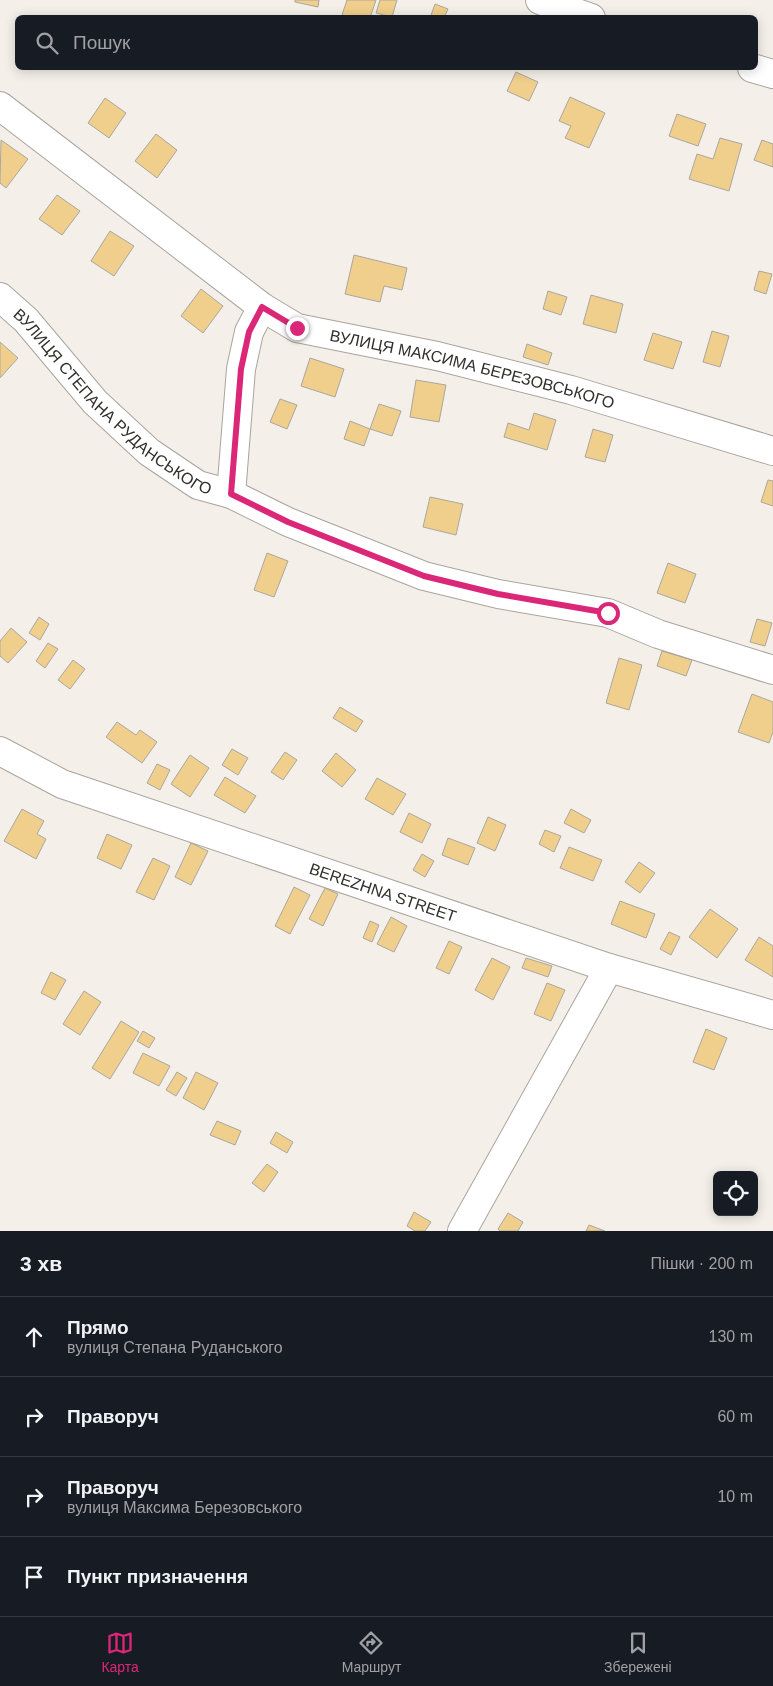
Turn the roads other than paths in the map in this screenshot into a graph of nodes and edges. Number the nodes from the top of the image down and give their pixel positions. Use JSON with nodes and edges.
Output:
{"nodes":[{"id":1,"x":540,"y":0,"type":"edge"},
{"id":2,"x":582,"y":15,"type":"edge"},
{"id":3,"x":758,"y":70,"type":"edge"},
{"id":4,"x":773,"y":74,"type":"edge"},
{"id":5,"x":0,"y":106,"type":"edge"},
{"id":6,"x":0,"y":297,"type":"edge"},
{"id":7,"x":262,"y":307,"type":"junction"},
{"id":8,"x":773,"y":451,"type":"edge"},
{"id":9,"x":231,"y":494,"type":"junction"},
{"id":10,"x":773,"y":670,"type":"edge"},
{"id":11,"x":0,"y":751,"type":"edge"},
{"id":12,"x":609,"y":968,"type":"junction"},
{"id":13,"x":773,"y":1015,"type":"edge"},
{"id":14,"x":462,"y":1231,"type":"edge"}],
"edges":[{"from":1,"to":2,"type":"street"},
{"from":3,"to":4,"type":"street"},
{"from":5,"to":7,"type":"street","name":"ВУЛИЦЯ МАКСИМА БЕРЕЗОВСЬКОГО"},
{"from":6,"to":9,"type":"street","name":"ВУЛИЦЯ СТЕПАНА РУДАНСЬКОГО"},
{"from":7,"to":8,"type":"street","name":"ВУЛИЦЯ МАКСИМА БЕРЕЗОВСЬКОГО"},
{"from":7,"to":9,"type":"street"},
{"from":9,"to":10,"type":"street","name":"ВУЛИЦЯ СТЕПАНА РУДАНСЬКОГО"},
{"from":11,"to":12,"type":"street","name":"BEREZHNA STREET"},
{"from":12,"to":13,"type":"street","name":"BEREZHNA STREET"},
{"from":12,"to":14,"type":"street"}]}
